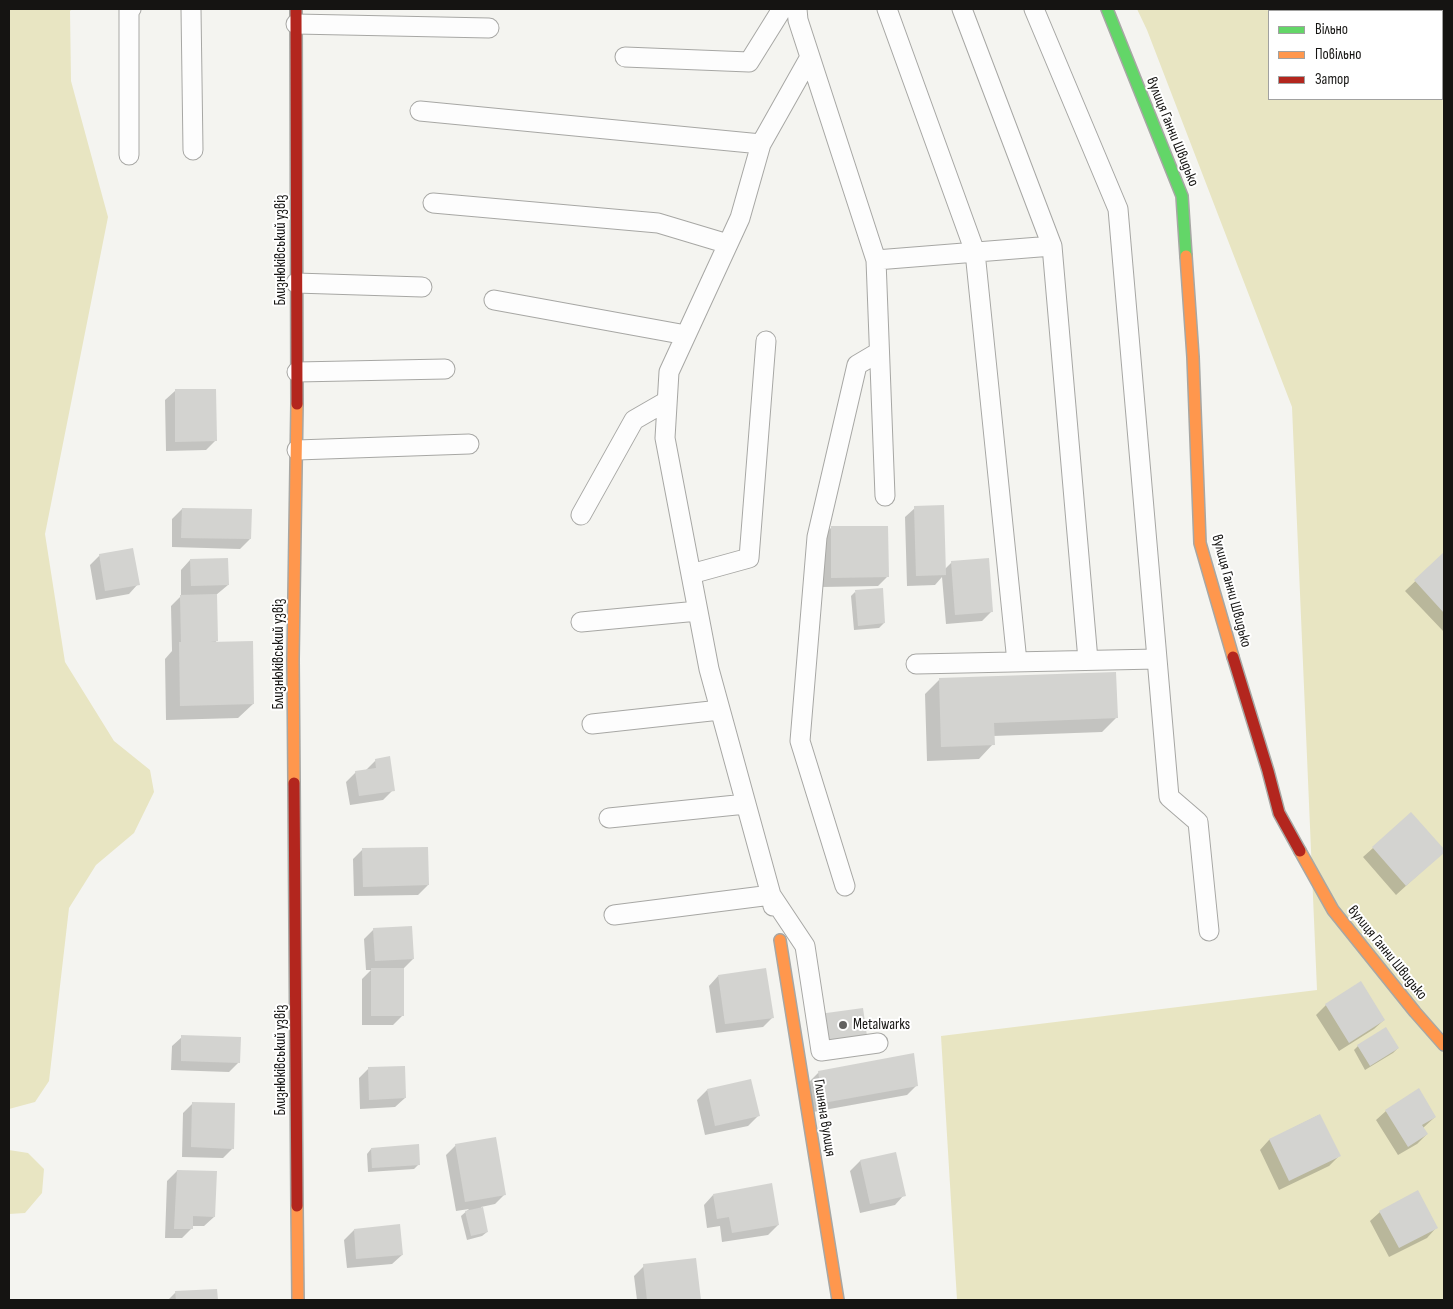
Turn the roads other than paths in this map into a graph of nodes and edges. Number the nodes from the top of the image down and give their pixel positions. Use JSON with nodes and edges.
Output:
{"nodes":[{"id":1,"x":131,"y":9,"type":"edge"},
{"id":2,"x":191,"y":9,"type":"edge"},
{"id":3,"x":782,"y":9,"type":"edge"},
{"id":4,"x":797,"y":9,"type":"edge"},
{"id":5,"x":887,"y":9,"type":"edge"},
{"id":6,"x":962,"y":9,"type":"edge"},
{"id":7,"x":1034,"y":9,"type":"edge"},
{"id":8,"x":1107,"y":9,"type":"edge"},
{"id":9,"x":296,"y":16,"type":"edge"},
{"id":10,"x":489,"y":28,"type":"dead end"},
{"id":11,"x":625,"y":56,"type":"dead end"},
{"id":12,"x":810,"y":57,"type":"junction"},
{"id":13,"x":420,"y":111,"type":"dead end"},
{"id":14,"x":761,"y":144,"type":"junction"},
{"id":15,"x":193,"y":150,"type":"dead end"},
{"id":16,"x":129,"y":155,"type":"dead end"},
{"id":17,"x":433,"y":203,"type":"dead end"},
{"id":18,"x":728,"y":244,"type":"junction"},
{"id":19,"x":1052,"y":246,"type":"junction"},
{"id":20,"x":975,"y":252,"type":"junction"},
{"id":21,"x":876,"y":260,"type":"junction"},
{"id":22,"x":296,"y":283,"type":"junction"},
{"id":23,"x":422,"y":287,"type":"dead end"},
{"id":24,"x":494,"y":300,"type":"dead end"},
{"id":25,"x":686,"y":335,"type":"junction"},
{"id":26,"x":766,"y":341,"type":"dead end"},
{"id":27,"x":879,"y":352,"type":"junction"},
{"id":28,"x":445,"y":369,"type":"dead end"},
{"id":29,"x":297,"y":372,"type":"junction"},
{"id":30,"x":667,"y":401,"type":"junction"},
{"id":31,"x":469,"y":444,"type":"dead end"},
{"id":32,"x":297,"y":450,"type":"junction"},
{"id":33,"x":885,"y":496,"type":"dead end"},
{"id":34,"x":581,"y":515,"type":"dead end"},
{"id":35,"x":690,"y":574,"type":"junction"},
{"id":36,"x":698,"y":611,"type":"junction"},
{"id":37,"x":581,"y":622,"type":"dead end"},
{"id":38,"x":1157,"y":659,"type":"junction"},
{"id":39,"x":1088,"y":660,"type":"junction"},
{"id":40,"x":1017,"y":662,"type":"junction"},
{"id":41,"x":916,"y":664,"type":"dead end"},
{"id":42,"x":720,"y":710,"type":"junction"},
{"id":43,"x":592,"y":724,"type":"dead end"},
{"id":44,"x":746,"y":804,"type":"junction"},
{"id":45,"x":609,"y":818,"type":"dead end"},
{"id":46,"x":845,"y":886,"type":"dead end"},
{"id":47,"x":771,"y":896,"type":"junction"},
{"id":48,"x":614,"y":916,"type":"dead end"},
{"id":49,"x":1209,"y":931,"type":"dead end"},
{"id":50,"x":780,"y":940,"type":"joint"},
{"id":51,"x":878,"y":1043,"type":"dead end"},
{"id":52,"x":1444,"y":1045,"type":"edge"},
{"id":53,"x":298,"y":1300,"type":"edge"},
{"id":54,"x":838,"y":1300,"type":"edge"}],
"edges":[{"from":1,"to":16,"type":"lane"},
{"from":2,"to":15,"type":"lane"},
{"from":3,"to":11,"type":"lane"},
{"from":4,"to":12,"type":"lane"},
{"from":5,"to":20,"type":"lane"},
{"from":6,"to":19,"type":"lane"},
{"from":7,"to":38,"type":"lane"},
{"from":8,"to":52,"type":"street","name":"вулиця Ганни Швидько"},
{"from":9,"to":10,"type":"lane"},
{"from":9,"to":22,"type":"street","name":"Близнюківський узвіз"},
{"from":12,"to":14,"type":"lane"},
{"from":12,"to":21,"type":"lane"},
{"from":13,"to":14,"type":"lane"},
{"from":14,"to":18,"type":"lane"},
{"from":17,"to":18,"type":"lane"},
{"from":18,"to":25,"type":"lane"},
{"from":19,"to":20,"type":"lane"},
{"from":19,"to":39,"type":"lane"},
{"from":20,"to":21,"type":"lane"},
{"from":20,"to":40,"type":"lane"},
{"from":21,"to":27,"type":"lane"},
{"from":22,"to":23,"type":"lane"},
{"from":22,"to":29,"type":"street","name":"Близнюківський узвіз"},
{"from":24,"to":25,"type":"lane"},
{"from":25,"to":30,"type":"lane"},
{"from":26,"to":35,"type":"lane"},
{"from":27,"to":33,"type":"lane"},
{"from":27,"to":46,"type":"lane"},
{"from":28,"to":29,"type":"lane"},
{"from":29,"to":32,"type":"street","name":"Близнюківський узвіз"},
{"from":30,"to":34,"type":"lane"},
{"from":30,"to":35,"type":"lane"},
{"from":31,"to":32,"type":"lane"},
{"from":32,"to":53,"type":"street","name":"Близнюківський узвіз"},
{"from":35,"to":36,"type":"lane"},
{"from":36,"to":37,"type":"lane"},
{"from":36,"to":42,"type":"lane"},
{"from":38,"to":39,"type":"lane"},
{"from":38,"to":49,"type":"lane"},
{"from":39,"to":40,"type":"lane"},
{"from":40,"to":41,"type":"lane"},
{"from":42,"to":43,"type":"lane"},
{"from":42,"to":44,"type":"lane"},
{"from":44,"to":45,"type":"lane"},
{"from":44,"to":47,"type":"lane"},
{"from":47,"to":48,"type":"lane"},
{"from":47,"to":50,"type":"lane"},
{"from":47,"to":51,"type":"lane"},
{"from":50,"to":54,"type":"street","name":"Глиняна вулиця"}]}
